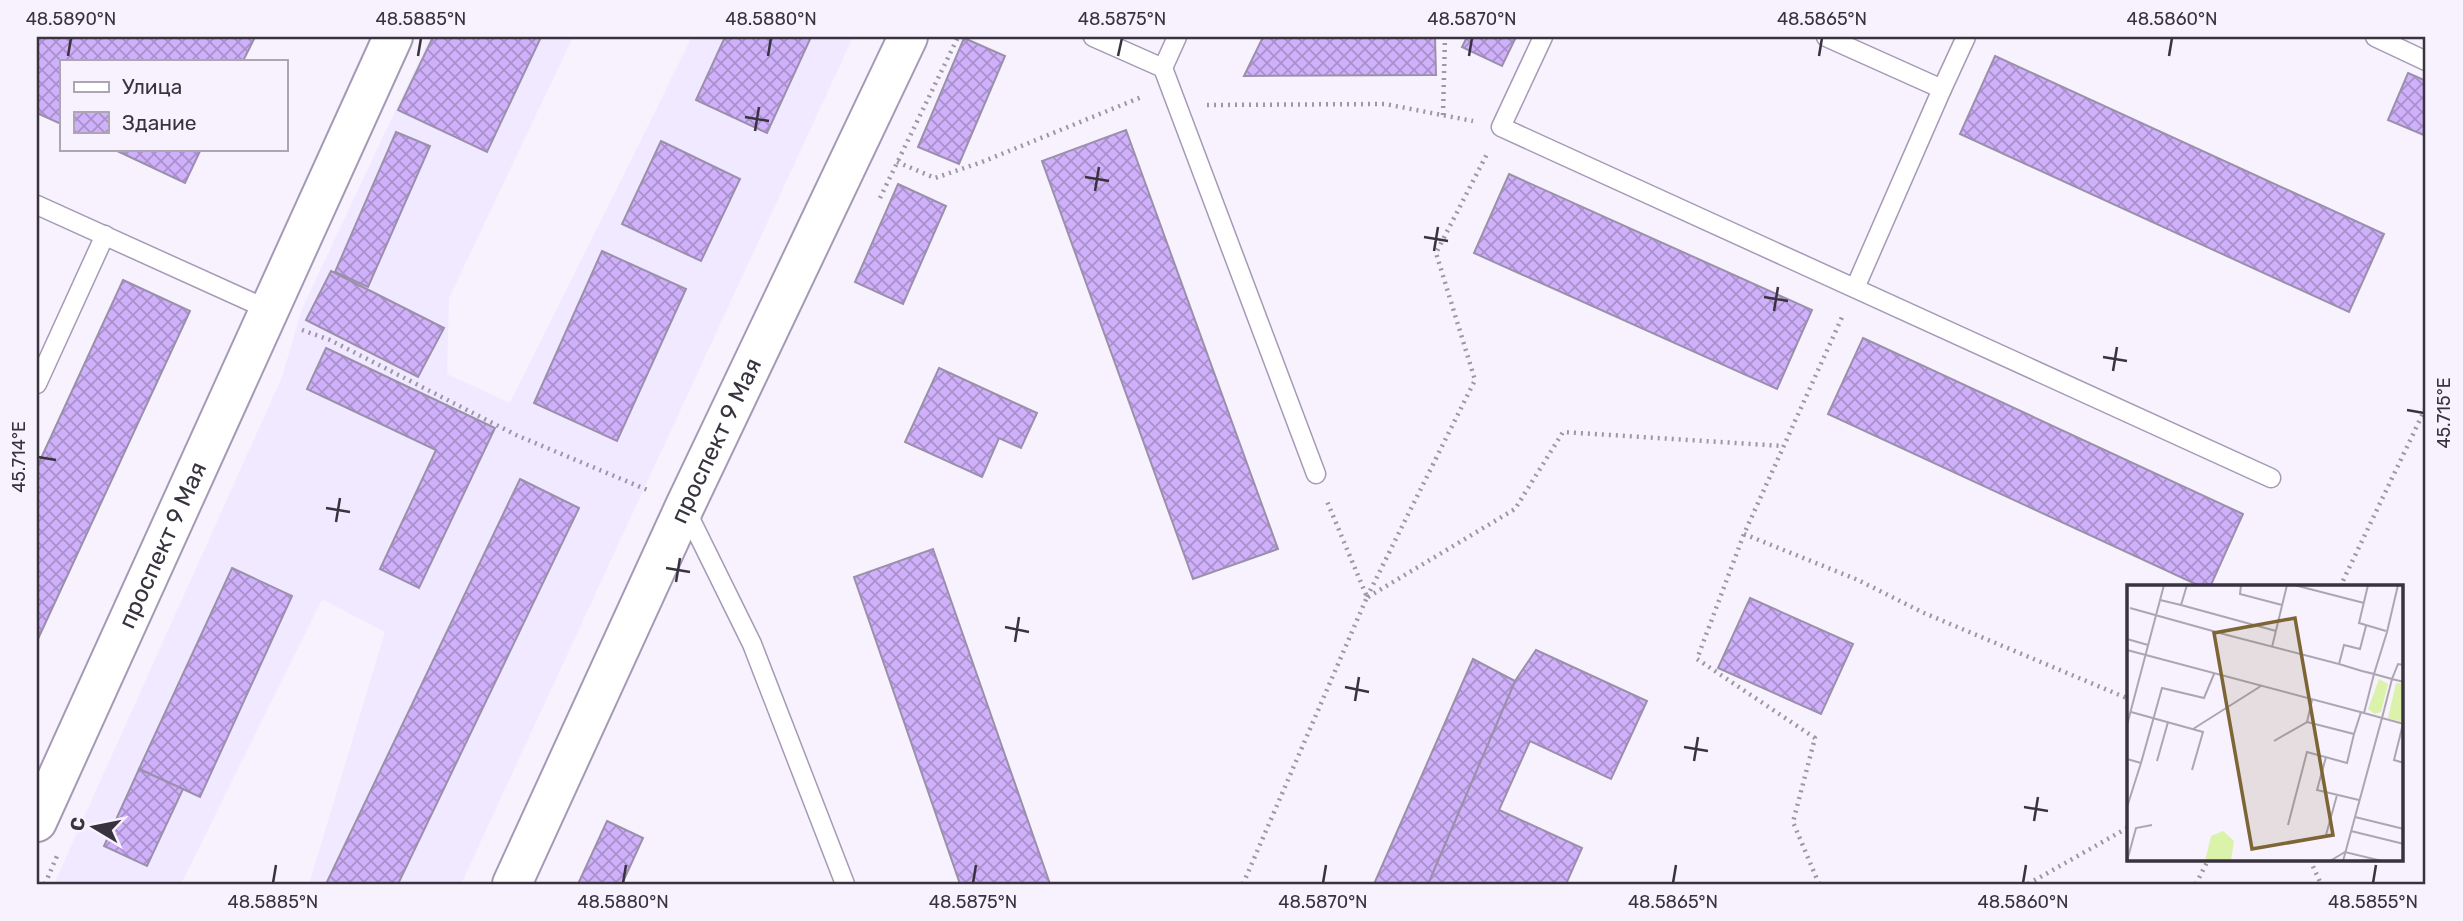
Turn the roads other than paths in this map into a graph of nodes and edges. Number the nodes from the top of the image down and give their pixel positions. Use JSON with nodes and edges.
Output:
{"nodes":[{"id":1,"x":393,"y":37,"type":"edge"},
{"id":2,"x":908,"y":37,"type":"edge"},
{"id":3,"x":1093,"y":37,"type":"edge"},
{"id":4,"x":1177,"y":37,"type":"edge"},
{"id":5,"x":1543,"y":37,"type":"edge"},
{"id":6,"x":1826,"y":37,"type":"edge"},
{"id":7,"x":1965,"y":37,"type":"edge"},
{"id":8,"x":2375,"y":37,"type":"edge"},
{"id":9,"x":2426,"y":61,"type":"edge"},
{"id":10,"x":1163,"y":68,"type":"junction"},
{"id":11,"x":1942,"y":89,"type":"junction"},
{"id":12,"x":37,"y":205,"type":"edge"},
{"id":13,"x":105,"y":235,"type":"junction"},
{"id":14,"x":1855,"y":288,"type":"junction"},
{"id":15,"x":284,"y":320,"type":"junction"},
{"id":16,"x":37,"y":384,"type":"edge"},
{"id":17,"x":1316,"y":474,"type":"road end"},
{"id":18,"x":2271,"y":478,"type":"dead end"},
{"id":19,"x":685,"y":506,"type":"junction"},
{"id":20,"x":45,"y":784,"type":"edge"},
{"id":21,"x":37,"y":822,"type":"edge"},
{"id":22,"x":512,"y":884,"type":"edge"},
{"id":23,"x":845,"y":884,"type":"edge"}],
"edges":[{"from":1,"to":15,"type":"street","name":"проспект 9 Мая"},
{"from":2,"to":19,"type":"street","name":"проспект 9 Мая"},
{"from":3,"to":10,"type":"lane"},
{"from":4,"to":10,"type":"lane"},
{"from":5,"to":14,"type":"lane"},
{"from":6,"to":11,"type":"lane"},
{"from":7,"to":11,"type":"lane"},
{"from":8,"to":9,"type":"lane"},
{"from":10,"to":17,"type":"lane"},
{"from":11,"to":14,"type":"lane"},
{"from":12,"to":13,"type":"lane"},
{"from":13,"to":15,"type":"lane"},
{"from":13,"to":16,"type":"lane"},
{"from":14,"to":18,"type":"lane"},
{"from":15,"to":20,"type":"street","name":"проспект 9 Мая"},
{"from":19,"to":22,"type":"street","name":"проспект 9 Мая"},
{"from":19,"to":23,"type":"lane"},
{"from":20,"to":21,"type":"street","name":"проспект 9 Мая"}]}
